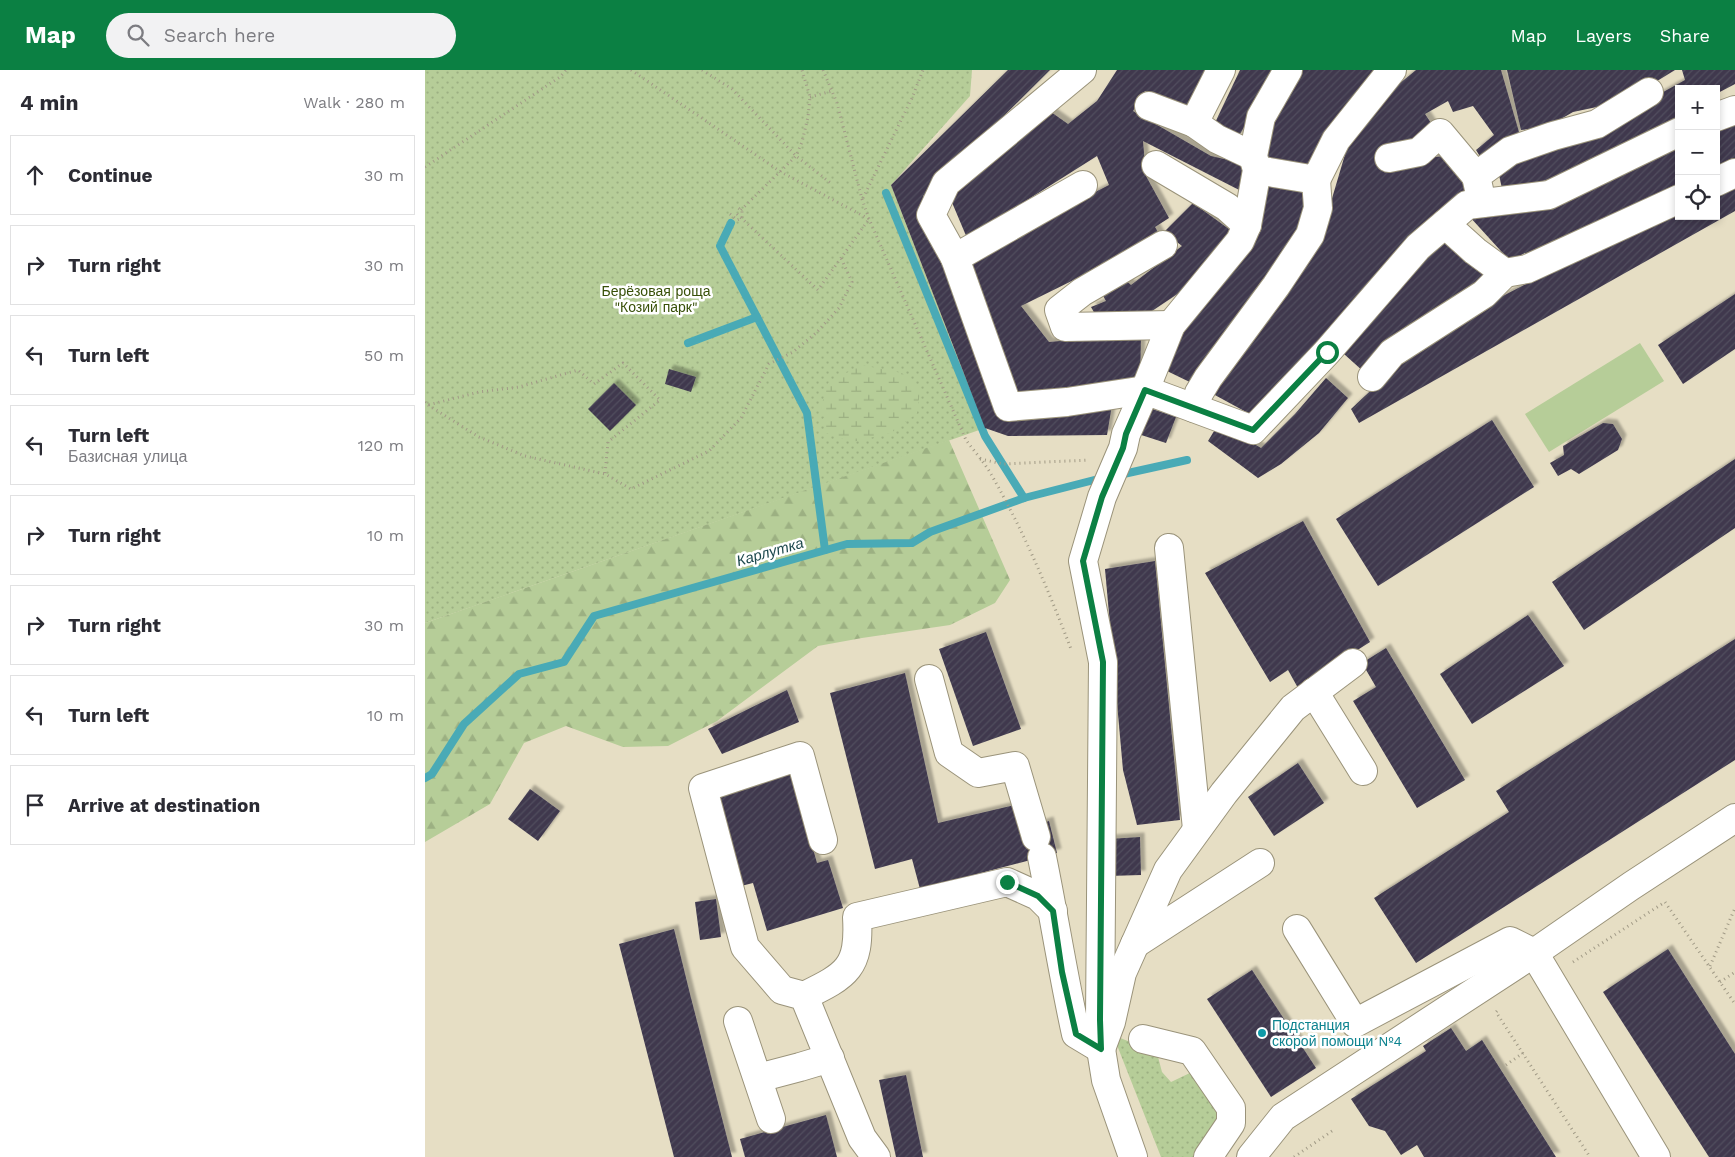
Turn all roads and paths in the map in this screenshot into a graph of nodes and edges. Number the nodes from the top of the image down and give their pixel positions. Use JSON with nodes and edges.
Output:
{"nodes":[{"id":1,"x":566,"y":70,"type":"edge"},
{"id":2,"x":631,"y":70,"type":"edge"},
{"id":3,"x":702,"y":70,"type":"edge"},
{"id":4,"x":801,"y":70,"type":"edge"},
{"id":5,"x":823,"y":70,"type":"edge"},
{"id":6,"x":923,"y":70,"type":"edge"},
{"id":7,"x":1082,"y":70,"type":"edge"},
{"id":8,"x":1221,"y":70,"type":"edge"},
{"id":9,"x":1288,"y":70,"type":"edge"},
{"id":10,"x":1392,"y":70,"type":"edge"},
{"id":11,"x":832,"y":91,"type":"junction"},
{"id":12,"x":1649,"y":92,"type":"dead end"},
{"id":13,"x":810,"y":97,"type":"junction"},
{"id":14,"x":1149,"y":106,"type":"dead end"},
{"id":15,"x":1735,"y":110,"type":"edge"},
{"id":16,"x":1720,"y":116,"type":"edge"},
{"id":17,"x":1194,"y":123,"type":"junction"},
{"id":18,"x":1675,"y":134,"type":"edge"},
{"id":19,"x":796,"y":156,"type":"junction"},
{"id":20,"x":1389,"y":158,"type":"dead end"},
{"id":21,"x":1255,"y":163,"type":"junction"},
{"id":22,"x":1156,"y":166,"type":"dead end"},
{"id":23,"x":425,"y":167,"type":"edge"},
{"id":24,"x":781,"y":172,"type":"junction"},
{"id":25,"x":1735,"y":173,"type":"edge"},
{"id":26,"x":1476,"y":176,"type":"junction"},
{"id":27,"x":1316,"y":180,"type":"junction"},
{"id":28,"x":1720,"y":180,"type":"edge"},
{"id":29,"x":832,"y":184,"type":"dead end"},
{"id":30,"x":1083,"y":185,"type":"dead end"},
{"id":31,"x":862,"y":199,"type":"junction"},
{"id":32,"x":1675,"y":201,"type":"edge"},
{"id":33,"x":1482,"y":203,"type":"junction"},
{"id":34,"x":730,"y":214,"type":"dead end"},
{"id":35,"x":737,"y":214,"type":"dead end"},
{"id":36,"x":742,"y":218,"type":"junction"},
{"id":37,"x":869,"y":219,"type":"junction"},
{"id":38,"x":1445,"y":224,"type":"junction"},
{"id":39,"x":1247,"y":225,"type":"junction"},
{"id":40,"x":1163,"y":245,"type":"dead end"},
{"id":41,"x":841,"y":258,"type":"junction"},
{"id":42,"x":955,"y":258,"type":"junction"},
{"id":43,"x":1505,"y":273,"type":"junction"},
{"id":44,"x":1171,"y":325,"type":"junction"},
{"id":45,"x":1373,"y":377,"type":"dead end"},
{"id":46,"x":1145,"y":390,"type":"junction"},
{"id":47,"x":427,"y":403,"type":"edge"},
{"id":48,"x":1194,"y":408,"type":"junction"},
{"id":49,"x":1123,"y":448,"type":"junction"},
{"id":50,"x":980,"y":459,"type":"junction"},
{"id":51,"x":605,"y":474,"type":"junction"},
{"id":52,"x":1012,"y":513,"type":"dead end"},
{"id":53,"x":1169,"y":548,"type":"dead end"},
{"id":54,"x":1353,"y":663,"type":"dead end"},
{"id":55,"x":929,"y":678,"type":"dead end"},
{"id":56,"x":1314,"y":692,"type":"junction"},
{"id":57,"x":1363,"y":771,"type":"dead end"},
{"id":58,"x":1735,"y":818,"type":"edge"},
{"id":59,"x":1197,"y":830,"type":"junction"},
{"id":60,"x":823,"y":840,"type":"dead end"},
{"id":61,"x":1260,"y":863,"type":"dead end"},
{"id":62,"x":1735,"y":908,"type":"edge"},
{"id":63,"x":1053,"y":911,"type":"junction"},
{"id":64,"x":1297,"y":929,"type":"dead end"},
{"id":65,"x":1135,"y":944,"type":"junction"},
{"id":66,"x":1534,"y":953,"type":"junction"},
{"id":67,"x":1710,"y":967,"type":"junction"},
{"id":68,"x":1735,"y":972,"type":"edge"},
{"id":69,"x":1549,"y":978,"type":"junction"},
{"id":70,"x":1720,"y":982,"type":"junction"},
{"id":71,"x":804,"y":996,"type":"junction"},
{"id":72,"x":1733,"y":1000,"type":"edge"},
{"id":73,"x":1735,"y":1004,"type":"edge"},
{"id":74,"x":1503,"y":1007,"type":"dead end"},
{"id":75,"x":737,"y":1021,"type":"dead end"},
{"id":76,"x":1143,"y":1038,"type":"dead end"},
{"id":77,"x":1101,"y":1049,"type":"junction"},
{"id":78,"x":1523,"y":1053,"type":"junction"},
{"id":79,"x":830,"y":1058,"type":"junction"},
{"id":80,"x":1506,"y":1065,"type":"dead end"},
{"id":81,"x":757,"y":1078,"type":"junction"},
{"id":82,"x":771,"y":1119,"type":"dead end"},
{"id":83,"x":1335,"y":1129,"type":"dead end"},
{"id":84,"x":875,"y":1157,"type":"edge"},
{"id":85,"x":1133,"y":1157,"type":"edge"},
{"id":86,"x":1208,"y":1157,"type":"edge"},
{"id":87,"x":1251,"y":1157,"type":"edge"},
{"id":88,"x":1294,"y":1157,"type":"edge"},
{"id":89,"x":1591,"y":1157,"type":"edge"},
{"id":90,"x":1657,"y":1157,"type":"edge"}],
"edges":[{"from":1,"to":23,"type":"path"},
{"from":2,"to":24,"type":"path"},
{"from":3,"to":19,"type":"path"},
{"from":4,"to":13,"type":"path"},
{"from":5,"to":11,"type":"path"},
{"from":6,"to":31,"type":"path"},
{"from":7,"to":42,"type":"lane"},
{"from":8,"to":17,"type":"lane"},
{"from":9,"to":21,"type":"lane"},
{"from":10,"to":27,"type":"lane"},
{"from":11,"to":13,"type":"path"},
{"from":11,"to":31,"type":"path"},
{"from":12,"to":26,"type":"lane"},
{"from":13,"to":19,"type":"path"},
{"from":14,"to":17,"type":"lane"},
{"from":15,"to":16,"type":"lane"},
{"from":17,"to":21,"type":"lane"},
{"from":18,"to":33,"type":"lane"},
{"from":19,"to":24,"type":"path"},
{"from":19,"to":29,"type":"path"},
{"from":20,"to":26,"type":"lane"},
{"from":21,"to":27,"type":"lane"},
{"from":21,"to":39,"type":"lane"},
{"from":22,"to":39,"type":"lane"},
{"from":24,"to":36,"type":"path"},
{"from":24,"to":37,"type":"path"},
{"from":25,"to":28,"type":"lane"},
{"from":26,"to":33,"type":"lane"},
{"from":27,"to":48,"type":"lane"},
{"from":30,"to":42,"type":"lane"},
{"from":31,"to":37,"type":"path"},
{"from":32,"to":43,"type":"lane"},
{"from":33,"to":38,"type":"lane"},
{"from":34,"to":36,"type":"path"},
{"from":35,"to":36,"type":"path"},
{"from":36,"to":41,"type":"path"},
{"from":37,"to":41,"type":"path"},
{"from":37,"to":50,"type":"path"},
{"from":38,"to":43,"type":"lane"},
{"from":38,"to":48,"type":"lane"},
{"from":39,"to":44,"type":"lane"},
{"from":40,"to":44,"type":"lane"},
{"from":41,"to":51,"type":"path"},
{"from":42,"to":46,"type":"lane"},
{"from":43,"to":45,"type":"lane"},
{"from":44,"to":46,"type":"lane"},
{"from":46,"to":48,"type":"lane"},
{"from":46,"to":49,"type":"lane"},
{"from":47,"to":51,"type":"path"},
{"from":47,"to":51,"type":"path"},
{"from":49,"to":50,"type":"path"},
{"from":49,"to":77,"type":"lane"},
{"from":50,"to":52,"type":"path"},
{"from":53,"to":59,"type":"lane"},
{"from":54,"to":56,"type":"lane"},
{"from":55,"to":63,"type":"lane"},
{"from":56,"to":57,"type":"lane"},
{"from":56,"to":59,"type":"lane"},
{"from":58,"to":66,"type":"lane"},
{"from":59,"to":65,"type":"lane"},
{"from":60,"to":71,"type":"lane"},
{"from":61,"to":65,"type":"lane"},
{"from":62,"to":67,"type":"path"},
{"from":63,"to":71,"type":"lane"},
{"from":63,"to":77,"type":"lane"},
{"from":64,"to":66,"type":"lane"},
{"from":65,"to":77,"type":"lane"},
{"from":66,"to":69,"type":"lane"},
{"from":66,"to":87,"type":"lane"},
{"from":67,"to":69,"type":"path"},
{"from":67,"to":70,"type":"path"},
{"from":68,"to":70,"type":"path"},
{"from":69,"to":90,"type":"lane"},
{"from":70,"to":72,"type":"path"},
{"from":71,"to":79,"type":"lane"},
{"from":72,"to":73,"type":"path"},
{"from":74,"to":78,"type":"path"},
{"from":75,"to":81,"type":"lane"},
{"from":76,"to":86,"type":"lane"},
{"from":77,"to":85,"type":"lane"},
{"from":78,"to":80,"type":"path"},
{"from":78,"to":89,"type":"path"},
{"from":79,"to":81,"type":"lane"},
{"from":79,"to":84,"type":"lane"},
{"from":81,"to":82,"type":"lane"},
{"from":83,"to":88,"type":"path"}]}
